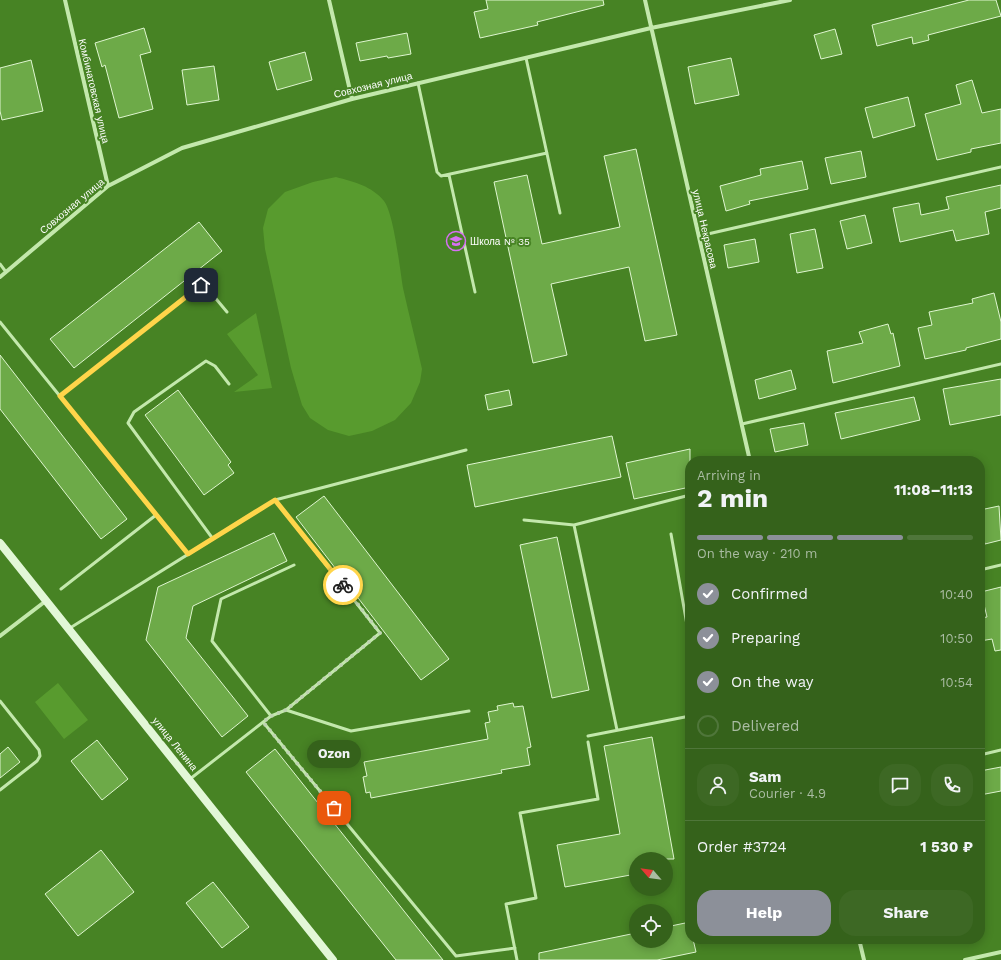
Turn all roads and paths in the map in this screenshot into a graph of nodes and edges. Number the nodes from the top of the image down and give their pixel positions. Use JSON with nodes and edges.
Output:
{"nodes":[{"id":1,"x":66,"y":0,"type":"edge"},
{"id":2,"x":329,"y":0,"type":"edge"},
{"id":3,"x":644,"y":0,"type":"edge"},
{"id":4,"x":790,"y":0,"type":"edge"},
{"id":5,"x":651,"y":28,"type":"junction"},
{"id":6,"x":526,"y":58,"type":"junction"},
{"id":7,"x":418,"y":83,"type":"junction"},
{"id":8,"x":352,"y":99,"type":"junction"},
{"id":9,"x":547,"y":153,"type":"junction"},
{"id":10,"x":1001,"y":167,"type":"edge"},
{"id":11,"x":449,"y":175,"type":"junction"},
{"id":12,"x":108,"y":186,"type":"junction"},
{"id":13,"x":560,"y":213,"type":"dead end"},
{"id":14,"x":699,"y":236,"type":"junction"},
{"id":15,"x":0,"y":264,"type":"edge"},
{"id":16,"x":6,"y":272,"type":"junction"},
{"id":17,"x":0,"y":277,"type":"edge"},
{"id":18,"x":475,"y":292,"type":"dead end"},
{"id":19,"x":226,"y":312,"type":"dead end"},
{"id":20,"x":0,"y":322,"type":"edge"},
{"id":21,"x":1001,"y":364,"type":"edge"},
{"id":22,"x":228,"y":384,"type":"dead end"},
{"id":23,"x":60,"y":396,"type":"junction"},
{"id":24,"x":742,"y":424,"type":"junction"},
{"id":25,"x":466,"y":450,"type":"dead end"},
{"id":26,"x":749,"y":456,"type":"edge"},
{"id":27,"x":685,"y":496,"type":"edge"},
{"id":28,"x":275,"y":500,"type":"junction"},
{"id":29,"x":156,"y":515,"type":"junction"},
{"id":30,"x":524,"y":520,"type":"dead end"},
{"id":31,"x":574,"y":525,"type":"junction"},
{"id":32,"x":671,"y":534,"type":"dead end"},
{"id":33,"x":213,"y":539,"type":"junction"},
{"id":34,"x":0,"y":543,"type":"edge"},
{"id":35,"x":188,"y":554,"type":"junction"},
{"id":36,"x":294,"y":565,"type":"dead end"},
{"id":37,"x":1001,"y":565,"type":"edge"},
{"id":38,"x":985,"y":569,"type":"edge"},
{"id":39,"x":61,"y":589,"type":"dead end"},
{"id":40,"x":47,"y":600,"type":"junction"},
{"id":41,"x":685,"y":614,"type":"edge"},
{"id":42,"x":69,"y":628,"type":"junction"},
{"id":43,"x":0,"y":636,"type":"edge"},
{"id":44,"x":0,"y":701,"type":"edge"},
{"id":45,"x":286,"y":710,"type":"junction"},
{"id":46,"x":468,"y":711,"type":"dead end"},
{"id":47,"x":271,"y":716,"type":"junction"},
{"id":48,"x":685,"y":717,"type":"edge"},
{"id":49,"x":263,"y":722,"type":"junction"},
{"id":50,"x":617,"y":730,"type":"junction"},
{"id":51,"x":588,"y":736,"type":"dead end"},
{"id":52,"x":588,"y":742,"type":"dead end"},
{"id":53,"x":1001,"y":750,"type":"edge"},
{"id":54,"x":985,"y":754,"type":"edge"},
{"id":55,"x":190,"y":779,"type":"junction"},
{"id":56,"x":0,"y":790,"type":"edge"},
{"id":57,"x":860,"y":944,"type":"edge"},
{"id":58,"x":515,"y":948,"type":"junction"},
{"id":59,"x":1001,"y":952,"type":"edge"},
{"id":60,"x":333,"y":960,"type":"edge"},
{"id":61,"x":517,"y":960,"type":"edge"},
{"id":62,"x":864,"y":960,"type":"edge"},
{"id":63,"x":964,"y":960,"type":"edge"}],
"edges":[{"from":1,"to":12,"type":"street","name":"Комбинатовская улица"},
{"from":2,"to":8,"type":"street"},
{"from":3,"to":5,"type":"street","name":"улица Некрасова"},
{"from":4,"to":5,"type":"street","name":"Совхозная улица"},
{"from":5,"to":6,"type":"street","name":"Совхозная улица"},
{"from":5,"to":14,"type":"street","name":"улица Некрасова"},
{"from":6,"to":7,"type":"street","name":"Совхозная улица"},
{"from":6,"to":9,"type":"lane"},
{"from":7,"to":8,"type":"street","name":"Совхозная улица"},
{"from":7,"to":11,"type":"lane"},
{"from":8,"to":12,"type":"street","name":"Совхозная улица"},
{"from":9,"to":11,"type":"lane"},
{"from":9,"to":13,"type":"lane"},
{"from":10,"to":14,"type":"lane"},
{"from":11,"to":18,"type":"lane"},
{"from":12,"to":16,"type":"street","name":"Совхозная улица"},
{"from":14,"to":24,"type":"street","name":"улица Некрасова"},
{"from":15,"to":16,"type":"lane"},
{"from":16,"to":17,"type":"street","name":"Совхозная улица"},
{"from":19,"to":23,"type":"lane"},
{"from":20,"to":23,"type":"lane"},
{"from":21,"to":24,"type":"lane"},
{"from":22,"to":33,"type":"lane"},
{"from":23,"to":29,"type":"lane"},
{"from":24,"to":26,"type":"street","name":"улица Некрасова"},
{"from":25,"to":28,"type":"lane"},
{"from":27,"to":31,"type":"lane"},
{"from":28,"to":33,"type":"lane"},
{"from":28,"to":45,"type":"lane"},
{"from":29,"to":35,"type":"lane"},
{"from":29,"to":39,"type":"lane"},
{"from":30,"to":31,"type":"lane"},
{"from":31,"to":50,"type":"lane"},
{"from":32,"to":41,"type":"lane"},
{"from":33,"to":35,"type":"lane"},
{"from":34,"to":40,"type":"main road","name":"улица Ленина"},
{"from":35,"to":42,"type":"lane"},
{"from":36,"to":47,"type":"lane"},
{"from":37,"to":38,"type":"lane"},
{"from":40,"to":42,"type":"main road","name":"улица Ленина"},
{"from":40,"to":43,"type":"street"},
{"from":42,"to":55,"type":"main road","name":"улица Ленина"},
{"from":44,"to":56,"type":"lane"},
{"from":45,"to":46,"type":"lane"},
{"from":45,"to":47,"type":"lane"},
{"from":47,"to":49,"type":"lane"},
{"from":48,"to":50,"type":"lane"},
{"from":49,"to":55,"type":"lane"},
{"from":49,"to":58,"type":"lane"},
{"from":50,"to":51,"type":"lane"},
{"from":52,"to":58,"type":"lane"},
{"from":53,"to":54,"type":"lane"},
{"from":55,"to":60,"type":"main road","name":"улица Ленина"},
{"from":57,"to":62,"type":"street"},
{"from":58,"to":61,"type":"lane"},
{"from":59,"to":63,"type":"street"}]}
